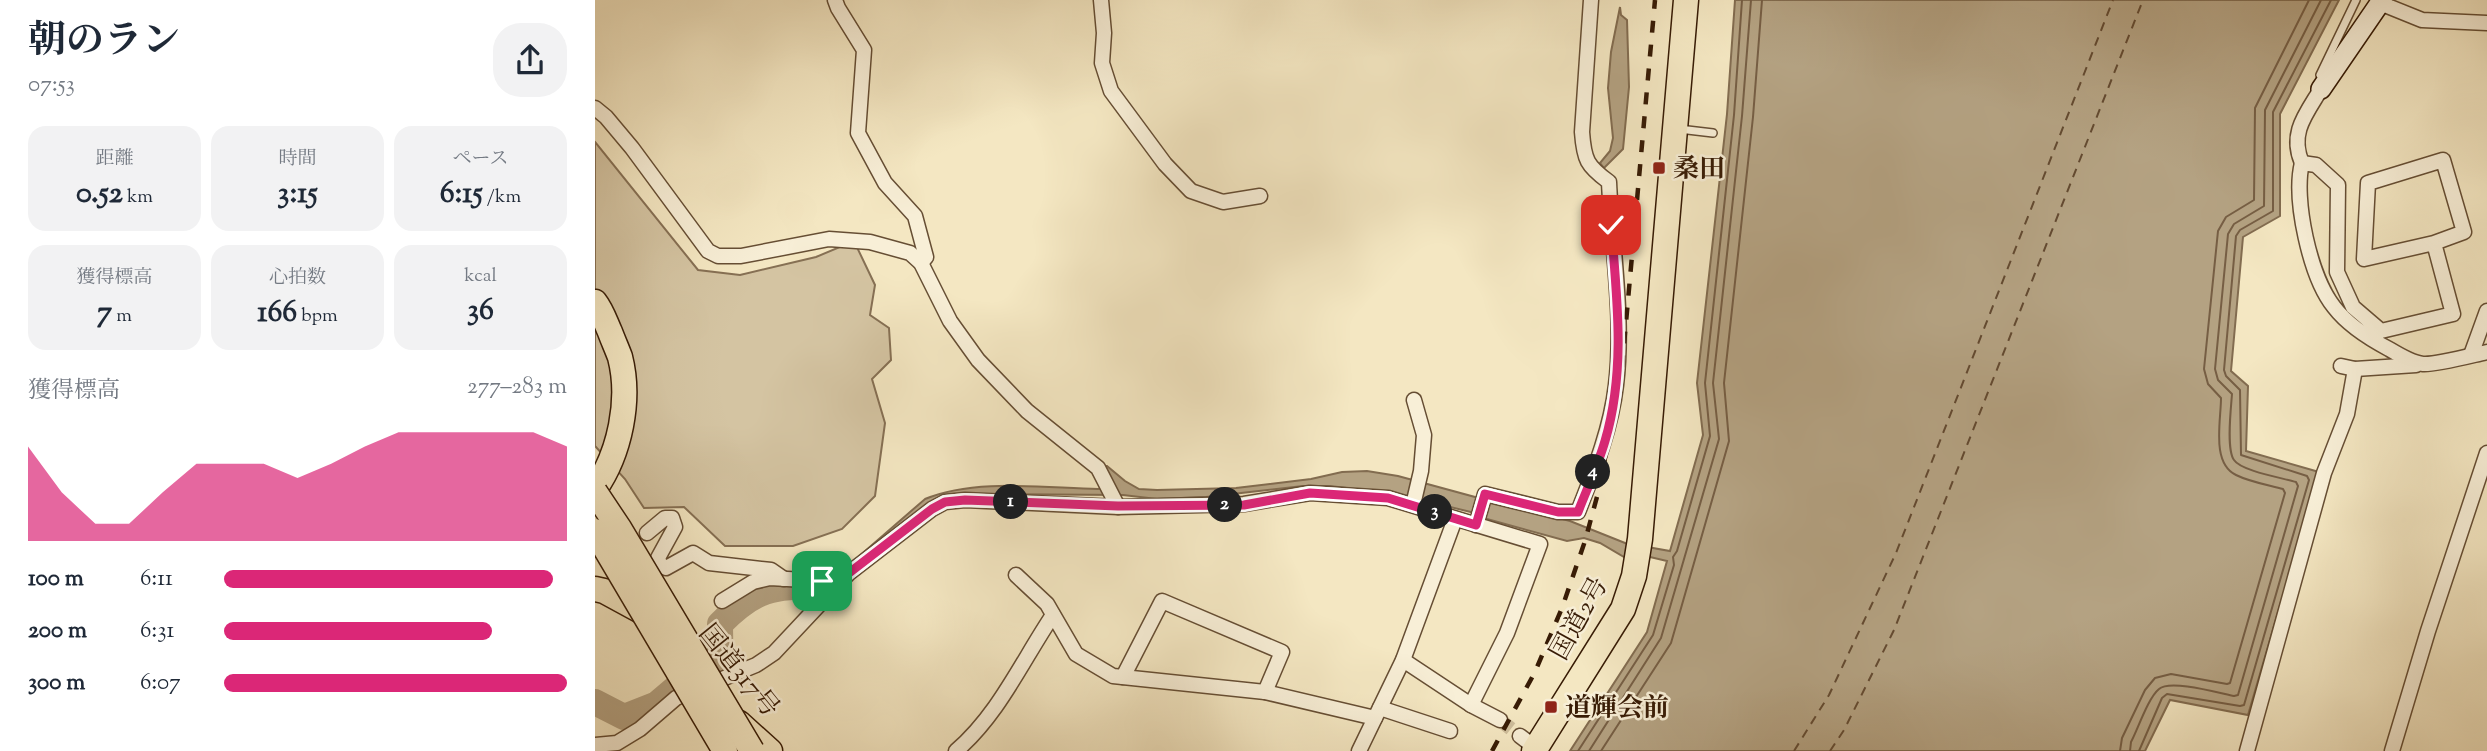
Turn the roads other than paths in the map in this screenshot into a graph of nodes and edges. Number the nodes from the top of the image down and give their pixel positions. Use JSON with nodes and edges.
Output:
{"nodes":[{"id":1,"x":835,"y":0,"type":"edge"},
{"id":2,"x":1101,"y":0,"type":"edge"},
{"id":3,"x":1591,"y":0,"type":"edge"},
{"id":4,"x":2356,"y":0,"type":"edge"},
{"id":5,"x":1681,"y":1,"type":"edge"},
{"id":6,"x":2381,"y":1,"type":"edge"},
{"id":7,"x":2487,"y":23,"type":"edge"},
{"id":8,"x":2321,"y":89,"type":"junction"},
{"id":9,"x":595,"y":108,"type":"edge"},
{"id":10,"x":1675,"y":129,"type":"junction"},
{"id":11,"x":1713,"y":133,"type":"dead end"},
{"id":12,"x":2302,"y":163,"type":"junction"},
{"id":13,"x":1260,"y":196,"type":"dead end"},
{"id":14,"x":2434,"y":243,"type":"junction"},
{"id":15,"x":921,"y":263,"type":"junction"},
{"id":16,"x":595,"y":302,"type":"edge"},
{"id":17,"x":2487,"y":311,"type":"edge"},
{"id":18,"x":2487,"y":352,"type":"edge"},
{"id":19,"x":2471,"y":355,"type":"junction"},
{"id":20,"x":2423,"y":364,"type":"junction"},
{"id":21,"x":1414,"y":400,"type":"dead end"},
{"id":22,"x":2487,"y":453,"type":"edge"},
{"id":23,"x":595,"y":491,"type":"edge"},
{"id":24,"x":1113,"y":497,"type":"junction"},
{"id":25,"x":1413,"y":505,"type":"junction"},
{"id":26,"x":1455,"y":519,"type":"junction"},
{"id":27,"x":1476,"y":525,"type":"junction"},
{"id":28,"x":595,"y":531,"type":"edge"},
{"id":29,"x":647,"y":533,"type":"dead end"},
{"id":30,"x":595,"y":557,"type":"edge"},
{"id":31,"x":849,"y":573,"type":"junction"},
{"id":32,"x":1016,"y":575,"type":"dead end"},
{"id":33,"x":784,"y":579,"type":"junction"},
{"id":34,"x":595,"y":589,"type":"edge"},
{"id":35,"x":606,"y":597,"type":"edge"},
{"id":36,"x":722,"y":601,"type":"dead end"},
{"id":37,"x":1053,"y":615,"type":"junction"},
{"id":38,"x":666,"y":625,"type":"junction"},
{"id":39,"x":1403,"y":660,"type":"junction"},
{"id":40,"x":1123,"y":677,"type":"junction"},
{"id":41,"x":1265,"y":692,"type":"junction"},
{"id":42,"x":1471,"y":705,"type":"junction"},
{"id":43,"x":1377,"y":713,"type":"junction"},
{"id":44,"x":1500,"y":720,"type":"tunnel mouth"},
{"id":45,"x":1450,"y":731,"type":"dead end"},
{"id":46,"x":595,"y":745,"type":"edge"},
{"id":47,"x":1530,"y":745,"type":"edge"},
{"id":48,"x":725,"y":751,"type":"edge"},
{"id":49,"x":752,"y":751,"type":"edge"},
{"id":50,"x":770,"y":751,"type":"edge"},
{"id":51,"x":957,"y":751,"type":"edge"},
{"id":52,"x":1359,"y":751,"type":"edge"},
{"id":53,"x":2247,"y":751,"type":"edge"},
{"id":54,"x":2392,"y":751,"type":"edge"}],
"edges":[{"from":1,"to":15,"type":"street"},
{"from":2,"to":13,"type":"street"},
{"from":3,"to":27,"type":"street"},
{"from":4,"to":8,"type":"lane"},
{"from":5,"to":10,"type":"highway","name":"国道2号"},
{"from":6,"to":7,"type":"street"},
{"from":6,"to":8,"type":"street"},
{"from":8,"to":12,"type":"street"},
{"from":9,"to":15,"type":"street"},
{"from":10,"to":11,"type":"lane"},
{"from":10,"to":47,"type":"highway","name":"国道2号"},
{"from":12,"to":14,"type":"street"},
{"from":12,"to":20,"type":"street"},
{"from":14,"to":14,"type":"street"},
{"from":15,"to":24,"type":"street"},
{"from":16,"to":23,"type":"highway"},
{"from":17,"to":19,"type":"street"},
{"from":18,"to":19,"type":"street"},
{"from":19,"to":20,"type":"street"},
{"from":20,"to":53,"type":"street"},
{"from":21,"to":25,"type":"street"},
{"from":22,"to":54,"type":"street"},
{"from":23,"to":49,"type":"highway","bridge":true},
{"from":24,"to":25,"type":"street"},
{"from":24,"to":31,"type":"street"},
{"from":25,"to":26,"type":"street"},
{"from":26,"to":27,"type":"street"},
{"from":26,"to":39,"type":"street"},
{"from":27,"to":42,"type":"street"},
{"from":28,"to":48,"type":"highway","bridge":true},
{"from":29,"to":33,"type":"street"},
{"from":30,"to":38,"type":"highway","name":"国道317号"},
{"from":31,"to":33,"type":"street"},
{"from":31,"to":46,"type":"street"},
{"from":32,"to":37,"type":"street"},
{"from":33,"to":36,"type":"street"},
{"from":34,"to":35,"type":"highway","name":"国道317号"},
{"from":35,"to":38,"type":"highway","name":"国道317号"},
{"from":37,"to":40,"type":"street"},
{"from":37,"to":51,"type":"street"},
{"from":38,"to":50,"type":"highway","name":"国道317号","bridge":true},
{"from":39,"to":42,"type":"street"},
{"from":39,"to":43,"type":"street"},
{"from":40,"to":41,"type":"street"},
{"from":40,"to":41,"type":"street"},
{"from":41,"to":43,"type":"street"},
{"from":42,"to":44,"type":"street"},
{"from":43,"to":45,"type":"street"},
{"from":43,"to":52,"type":"street"}]}
